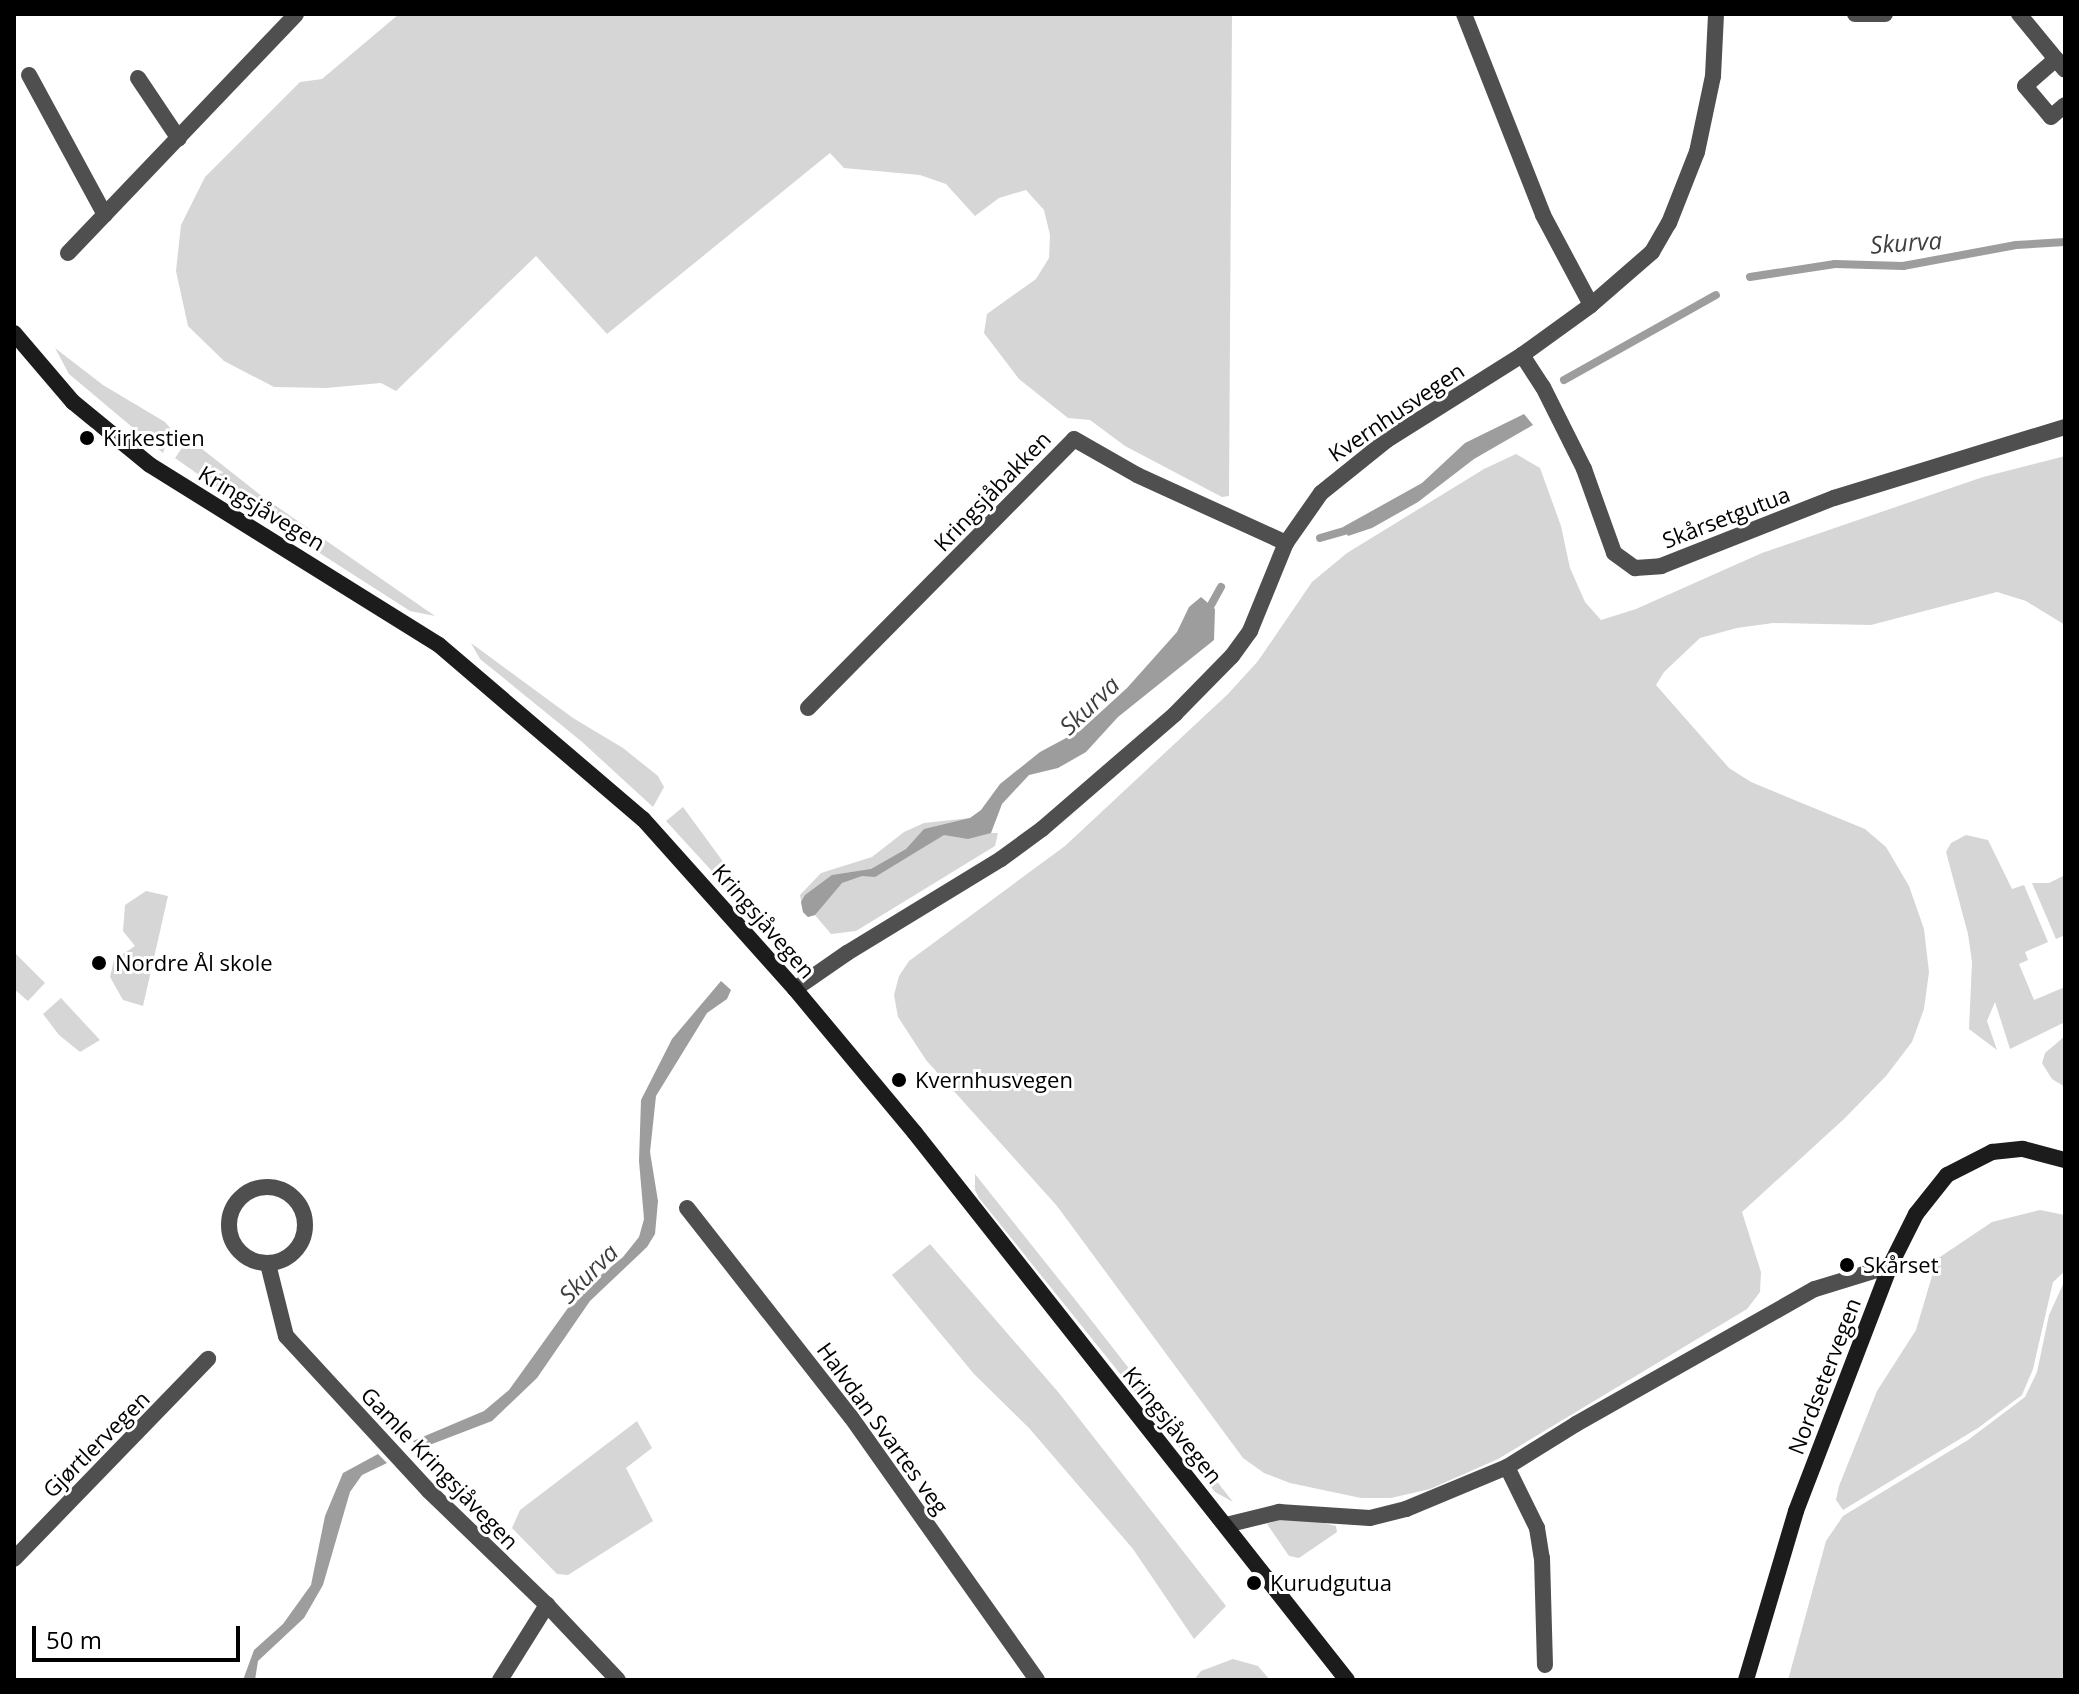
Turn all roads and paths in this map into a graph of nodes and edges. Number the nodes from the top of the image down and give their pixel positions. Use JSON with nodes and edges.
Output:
{"nodes":[{"id":1,"x":296,"y":14,"type":"edge"},
{"id":2,"x":1464,"y":14,"type":"edge"},
{"id":3,"x":1716,"y":14,"type":"edge"},
{"id":4,"x":1855,"y":14,"type":"edge"},
{"id":5,"x":1885,"y":14,"type":"edge"},
{"id":6,"x":2019,"y":14,"type":"edge"},
{"id":7,"x":276,"y":20,"type":"edge"},
{"id":8,"x":2061,"y":65,"type":"edge"},
{"id":9,"x":29,"y":75,"type":"dead end"},
{"id":10,"x":138,"y":78,"type":"dead end"},
{"id":11,"x":2065,"y":105,"type":"edge"},
{"id":12,"x":179,"y":139,"type":"junction"},
{"id":13,"x":105,"y":215,"type":"junction"},
{"id":14,"x":68,"y":253,"type":"dead end"},
{"id":15,"x":1591,"y":305,"type":"junction"},
{"id":16,"x":14,"y":333,"type":"edge"},
{"id":17,"x":1522,"y":355,"type":"junction"},
{"id":18,"x":2065,"y":427,"type":"edge"},
{"id":19,"x":1286,"y":543,"type":"junction"},
{"id":20,"x":808,"y":708,"type":"dead end"},
{"id":21,"x":795,"y":989,"type":"junction"},
{"id":22,"x":2065,"y":1160,"type":"edge"},
{"id":23,"x":687,"y":1208,"type":"dead end"},
{"id":24,"x":268,"y":1264,"type":"junction"},
{"id":25,"x":1890,"y":1266,"type":"junction"},
{"id":26,"x":208,"y":1359,"type":"dead end"},
{"id":27,"x":1507,"y":1467,"type":"junction"},
{"id":28,"x":1226,"y":1525,"type":"junction"},
{"id":29,"x":14,"y":1559,"type":"edge"},
{"id":30,"x":547,"y":1605,"type":"junction"},
{"id":31,"x":1545,"y":1665,"type":"dead end"},
{"id":32,"x":500,"y":1680,"type":"edge"},
{"id":33,"x":618,"y":1680,"type":"edge"},
{"id":34,"x":1037,"y":1680,"type":"edge"},
{"id":35,"x":1347,"y":1680,"type":"edge"},
{"id":36,"x":1746,"y":1680,"type":"edge"}],
"edges":[{"from":1,"to":7,"type":"street"},
{"from":2,"to":15,"type":"street"},
{"from":3,"to":15,"type":"street","name":"Kvernhusvegen"},
{"from":4,"to":5,"type":"street"},
{"from":6,"to":8,"type":"street"},
{"from":7,"to":12,"type":"street"},
{"from":8,"to":11,"type":"street"},
{"from":9,"to":13,"type":"street"},
{"from":10,"to":12,"type":"street"},
{"from":12,"to":13,"type":"street"},
{"from":13,"to":14,"type":"street"},
{"from":15,"to":17,"type":"street","name":"Kvernhusvegen"},
{"from":16,"to":21,"type":"street","name":"Kringsjåvegen"},
{"from":17,"to":18,"type":"street","name":"Skårsetgutua"},
{"from":17,"to":19,"type":"street","name":"Kvernhusvegen"},
{"from":19,"to":20,"type":"street","name":"Kringsjåbakken"},
{"from":19,"to":21,"type":"street","name":"Kvernhusvegen"},
{"from":21,"to":28,"type":"street","name":"Kringsjåvegen"},
{"from":22,"to":25,"type":"street","name":"Nordsetervegen"},
{"from":23,"to":34,"type":"street","name":"Halvdan Svartes veg"},
{"from":24,"to":24,"type":"street"},
{"from":24,"to":30,"type":"street","name":"Gamle Kringsjåvegen"},
{"from":25,"to":27,"type":"street"},
{"from":25,"to":36,"type":"street","name":"Nordsetervegen"},
{"from":26,"to":29,"type":"street","name":"Gjørtlervegen"},
{"from":27,"to":28,"type":"street"},
{"from":27,"to":31,"type":"street"},
{"from":28,"to":35,"type":"street","name":"Kringsjåvegen"},
{"from":30,"to":32,"type":"street"},
{"from":30,"to":33,"type":"street","name":"Gamle Kringsjåvegen"}]}
